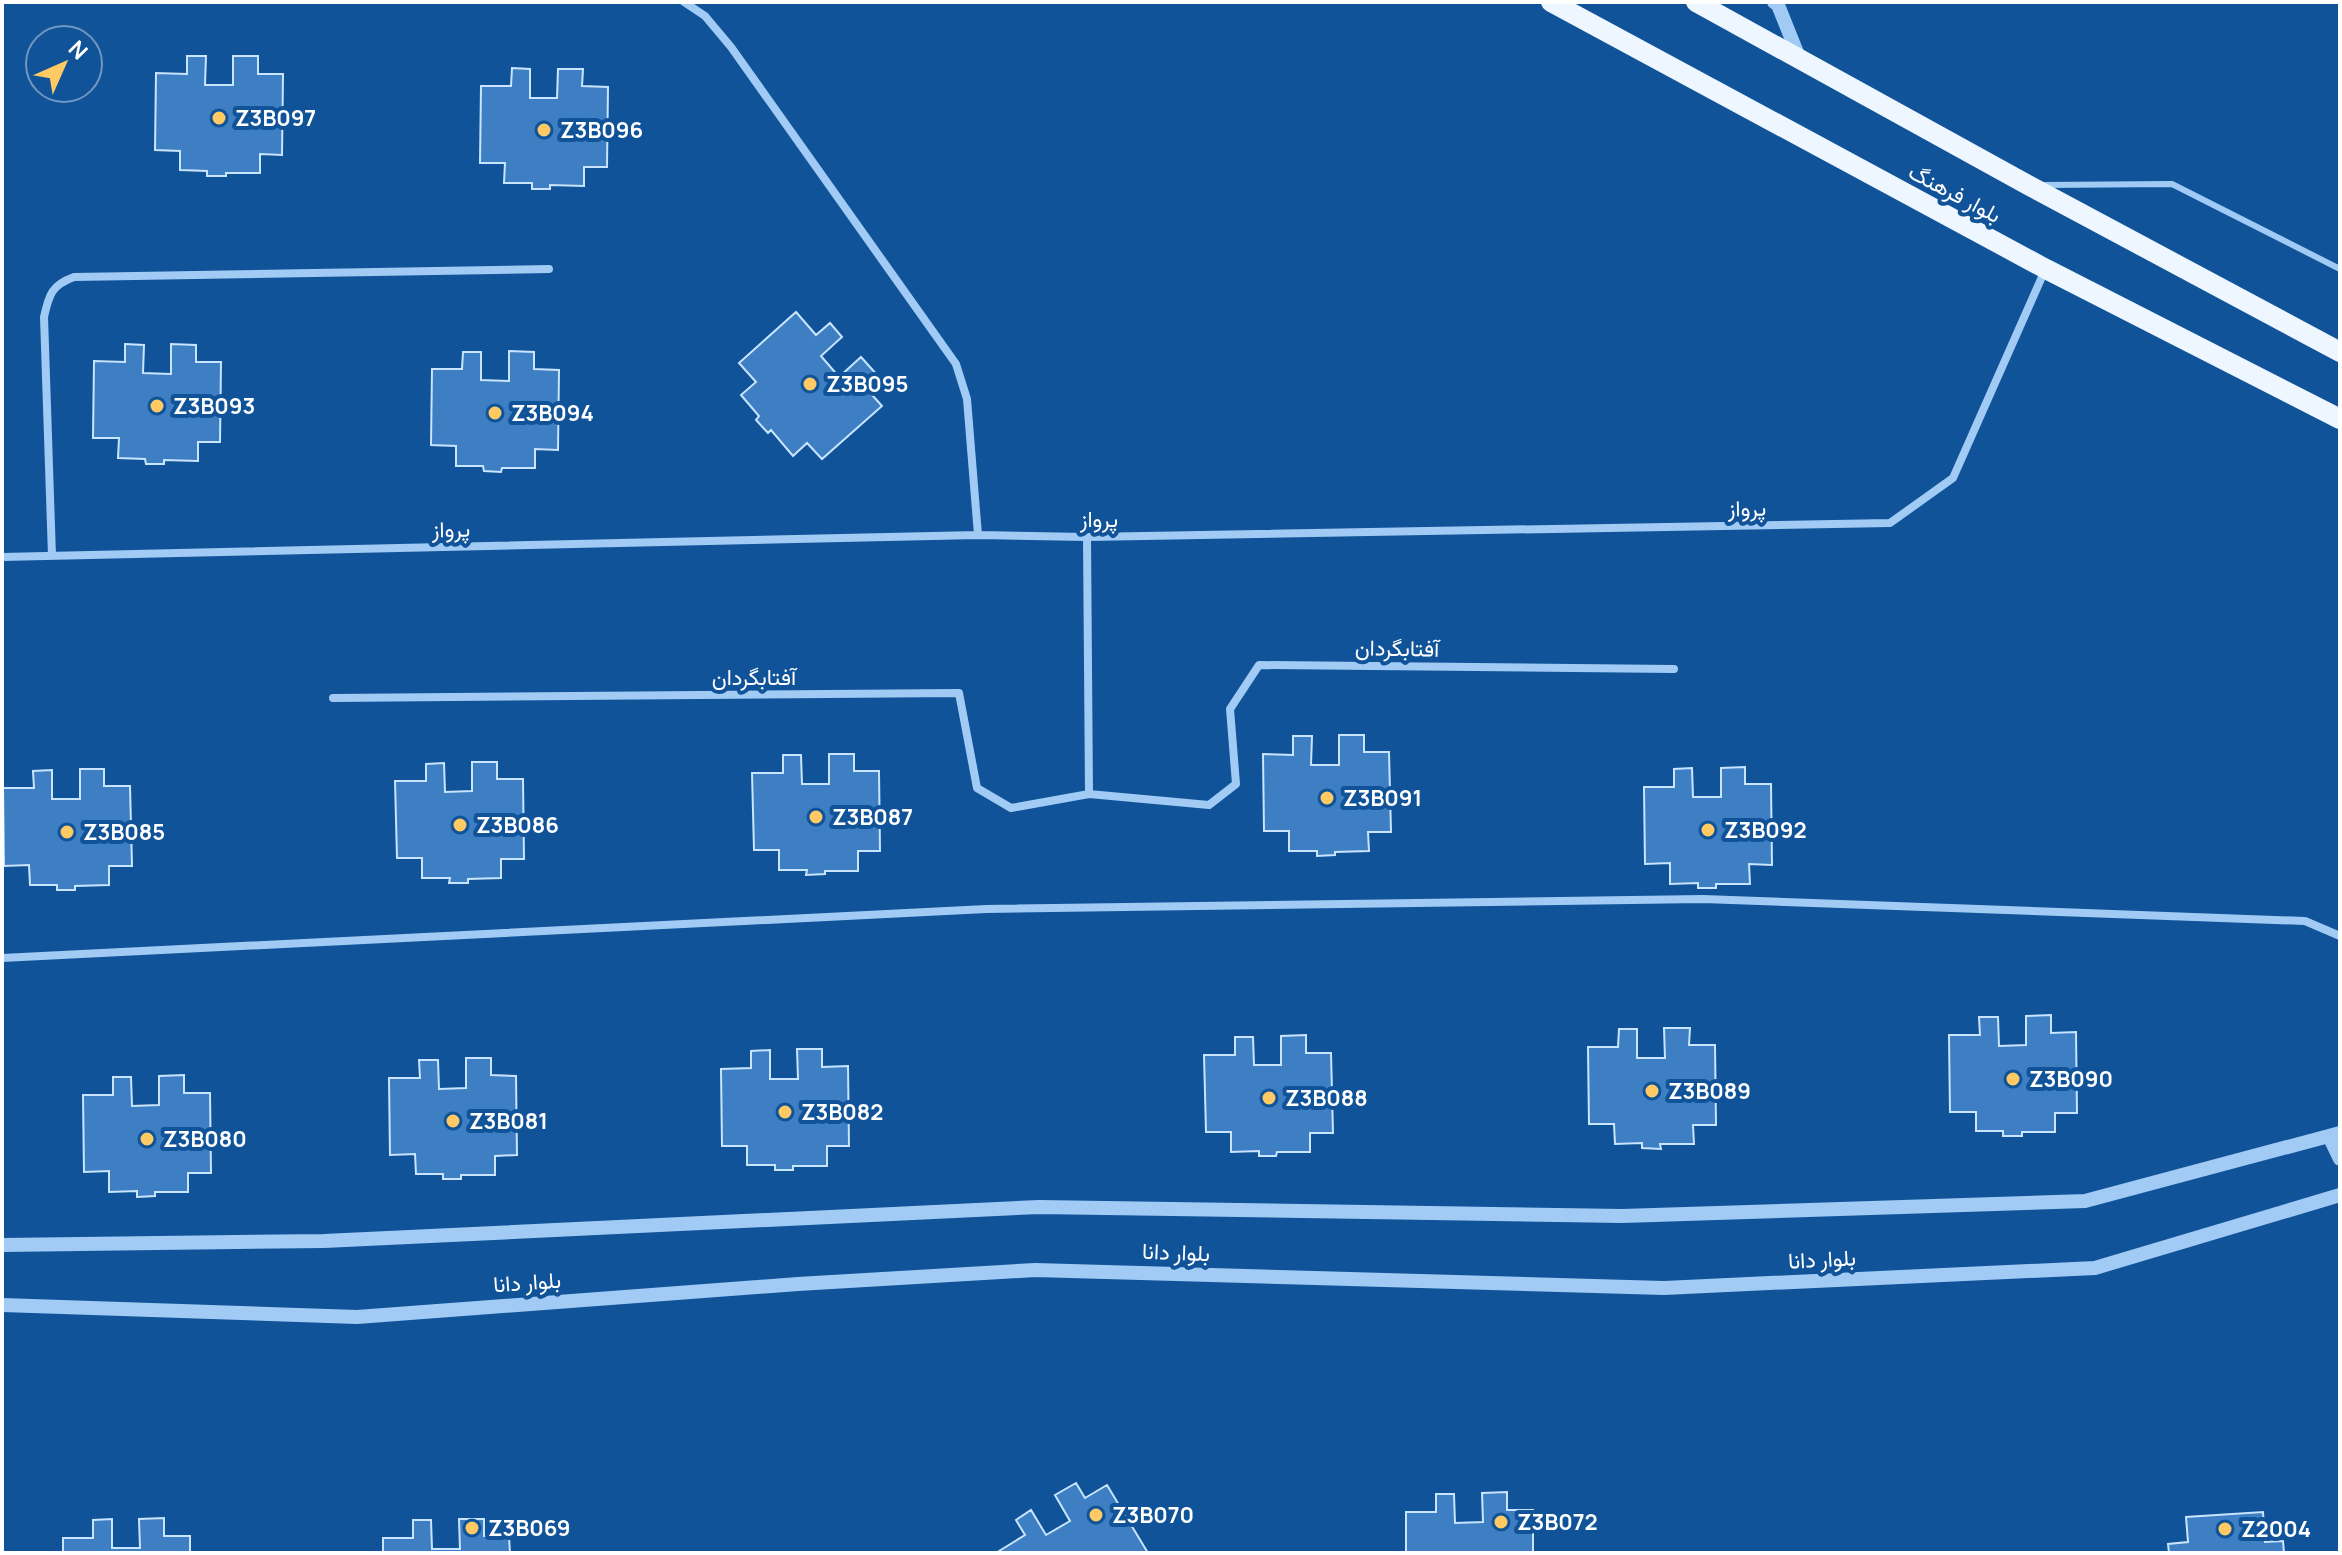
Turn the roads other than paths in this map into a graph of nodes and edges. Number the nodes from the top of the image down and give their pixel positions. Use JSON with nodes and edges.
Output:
{"nodes":[{"id":1,"x":684,"y":2,"type":"edge"},
{"id":2,"x":1551,"y":2,"type":"edge"},
{"id":3,"x":1696,"y":2,"type":"edge"},
{"id":4,"x":1774,"y":2,"type":"edge"},
{"id":5,"x":1800,"y":60,"type":"junction"},
{"id":6,"x":2028,"y":185,"type":"junction"},
{"id":7,"x":549,"y":269,"type":"dead end"},
{"id":8,"x":2046,"y":269,"type":"junction"},
{"id":9,"x":2340,"y":269,"type":"edge"},
{"id":10,"x":2340,"y":352,"type":"edge"},
{"id":11,"x":2340,"y":419,"type":"edge"},
{"id":12,"x":978,"y":535,"type":"junction"},
{"id":13,"x":1087,"y":537,"type":"junction"},
{"id":14,"x":52,"y":556,"type":"junction"},
{"id":15,"x":2,"y":557,"type":"edge"},
{"id":16,"x":1674,"y":669,"type":"dead end"},
{"id":17,"x":333,"y":698,"type":"dead end"},
{"id":18,"x":1089,"y":794,"type":"junction"},
{"id":19,"x":2340,"y":936,"type":"edge"},
{"id":20,"x":2,"y":958,"type":"edge"},
{"id":21,"x":2335,"y":1135,"type":"edge"},
{"id":22,"x":2340,"y":1159,"type":"edge"},
{"id":23,"x":2340,"y":1195,"type":"edge"},
{"id":24,"x":2,"y":1245,"type":"edge"},
{"id":25,"x":2,"y":1305,"type":"edge"}],
"edges":[{"from":1,"to":12,"type":"street"},
{"from":2,"to":8,"type":"main road","name":"بلوار فرهنگ"},
{"from":3,"to":5,"type":"main road","name":"بلوار فرهنگ"},
{"from":4,"to":5,"type":"street"},
{"from":5,"to":6,"type":"main road","name":"بلوار فرهنگ"},
{"from":6,"to":9,"type":"lane"},
{"from":6,"to":10,"type":"main road","name":"بلوار فرهنگ"},
{"from":7,"to":14,"type":"street"},
{"from":8,"to":11,"type":"main road","name":"بلوار فرهنگ"},
{"from":8,"to":13,"type":"street","name":"پرواز"},
{"from":12,"to":13,"type":"street","name":"پرواز"},
{"from":12,"to":14,"type":"street","name":"پرواز"},
{"from":13,"to":18,"type":"street"},
{"from":14,"to":15,"type":"street","name":"پرواز"},
{"from":16,"to":18,"type":"street","name":"آفتابگردان"},
{"from":17,"to":18,"type":"street","name":"آفتابگردان"},
{"from":19,"to":20,"type":"street"},
{"from":21,"to":22,"type":"street"},
{"from":21,"to":24,"type":"street","name":"بلوار دانا"},
{"from":23,"to":25,"type":"street","name":"بلوار دانا"}]}
